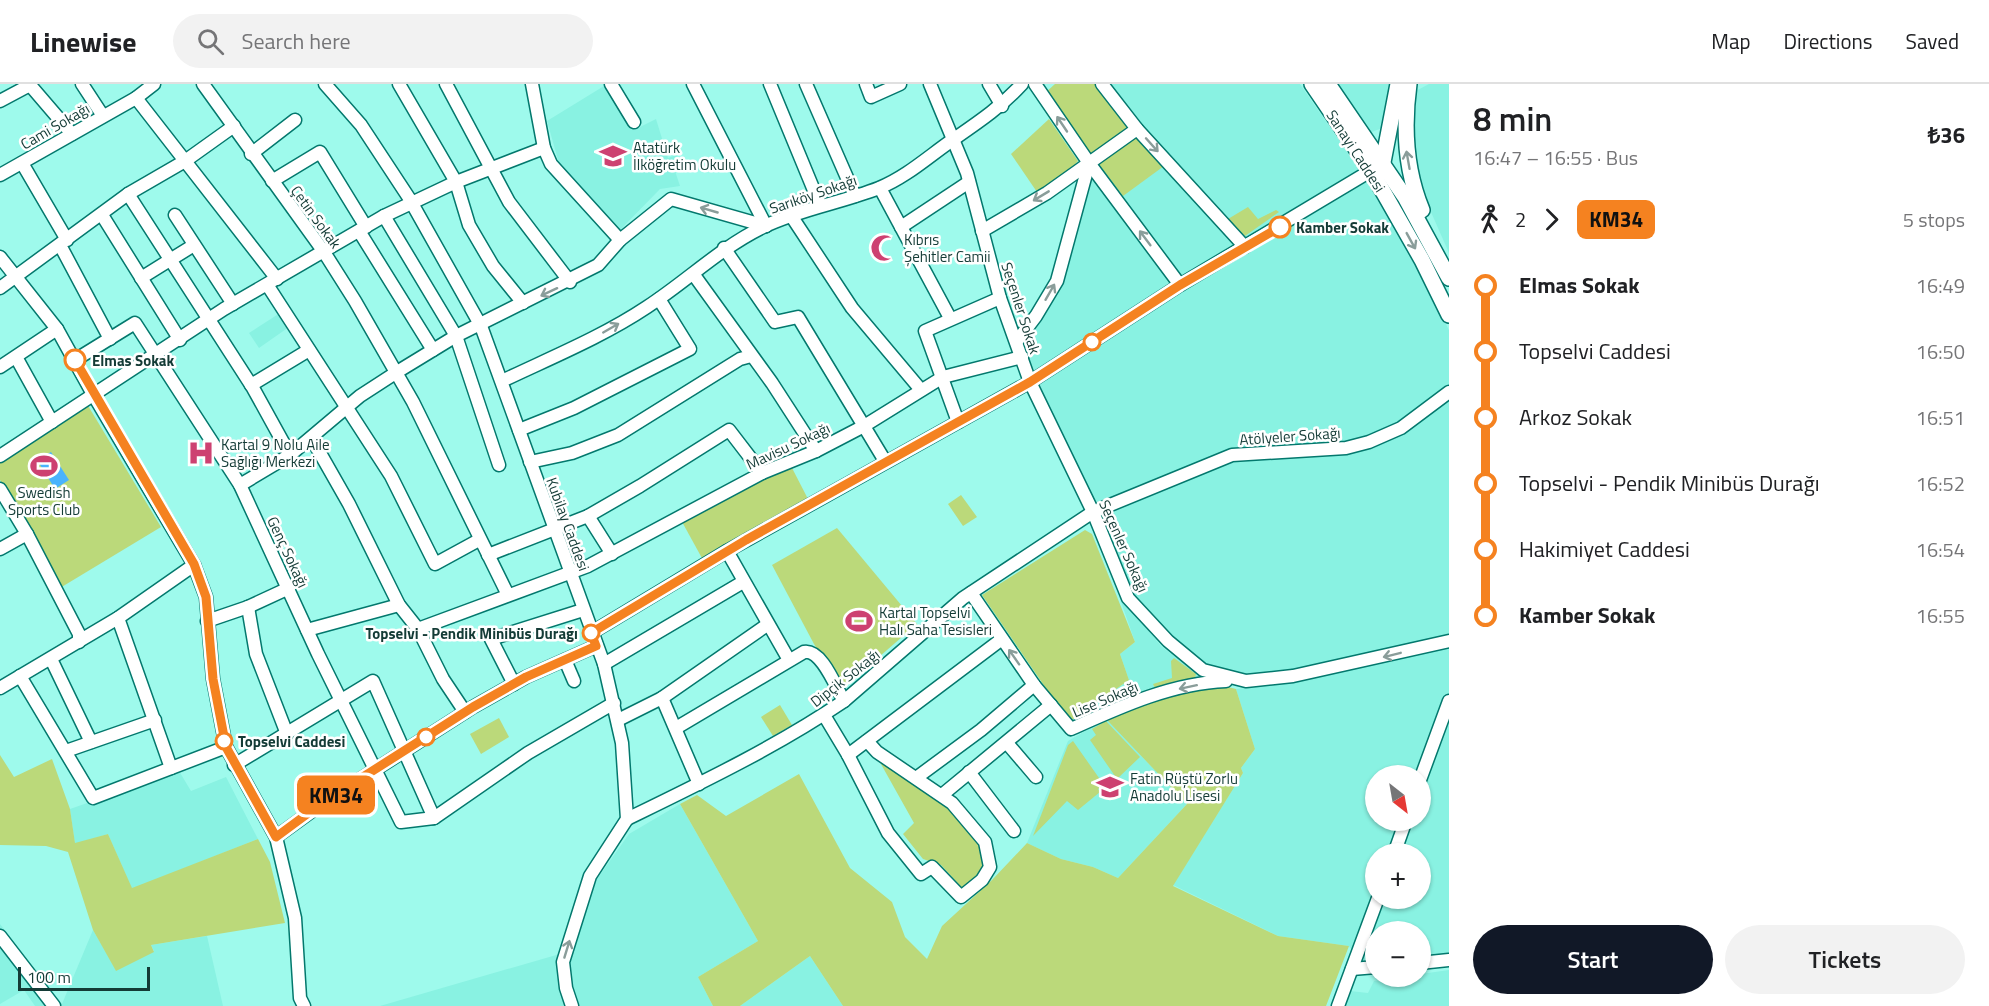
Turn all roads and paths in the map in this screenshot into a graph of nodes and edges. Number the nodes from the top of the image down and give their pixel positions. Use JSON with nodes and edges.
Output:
{"nodes":[{"id":1,"x":82,"y":84,"type":"edge"},
{"id":2,"x":154,"y":84,"type":"edge"},
{"id":3,"x":203,"y":84,"type":"edge"},
{"id":4,"x":325,"y":84,"type":"edge"},
{"id":5,"x":399,"y":84,"type":"edge"},
{"id":6,"x":446,"y":84,"type":"edge"},
{"id":7,"x":532,"y":84,"type":"edge"},
{"id":8,"x":611,"y":84,"type":"edge"},
{"id":9,"x":693,"y":84,"type":"edge"},
{"id":10,"x":770,"y":84,"type":"edge"},
{"id":11,"x":806,"y":84,"type":"edge"},
{"id":12,"x":866,"y":84,"type":"edge"},
{"id":13,"x":900,"y":84,"type":"edge"},
{"id":14,"x":930,"y":84,"type":"edge"},
{"id":15,"x":989,"y":84,"type":"edge"},
{"id":16,"x":1022,"y":84,"type":"edge"},
{"id":17,"x":1035,"y":84,"type":"edge"},
{"id":18,"x":1102,"y":84,"type":"edge"},
{"id":19,"x":1312,"y":84,"type":"edge"},
{"id":20,"x":1328,"y":84,"type":"edge"},
{"id":21,"x":1398,"y":84,"type":"edge"},
{"id":22,"x":1409,"y":84,"type":"edge"},
{"id":23,"x":136,"y":98,"type":"junction"},
{"id":24,"x":0,"y":101,"type":"edge"},
{"id":25,"x":1002,"y":106,"type":"junction"},
{"id":26,"x":103,"y":116,"type":"junction"},
{"id":27,"x":295,"y":120,"type":"dead end"},
{"id":28,"x":634,"y":122,"type":"dead end"},
{"id":29,"x":234,"y":126,"type":"junction"},
{"id":30,"x":1137,"y":129,"type":"junction"},
{"id":31,"x":1390,"y":131,"type":"junction"},
{"id":32,"x":72,"y":134,"type":"junction"},
{"id":33,"x":1367,"y":138,"type":"junction"},
{"id":34,"x":952,"y":140,"type":"junction"},
{"id":35,"x":544,"y":148,"type":"junction"},
{"id":36,"x":251,"y":154,"type":"junction"},
{"id":37,"x":185,"y":161,"type":"junction"},
{"id":38,"x":22,"y":163,"type":"junction"},
{"id":39,"x":1089,"y":163,"type":"junction"},
{"id":40,"x":1377,"y":167,"type":"junction"},
{"id":41,"x":492,"y":169,"type":"junction"},
{"id":42,"x":0,"y":175,"type":"edge"},
{"id":43,"x":272,"y":181,"type":"junction"},
{"id":44,"x":456,"y":182,"type":"junction"},
{"id":45,"x":969,"y":182,"type":"junction"},
{"id":46,"x":880,"y":188,"type":"junction"},
{"id":47,"x":128,"y":194,"type":"junction"},
{"id":48,"x":855,"y":196,"type":"junction"},
{"id":49,"x":412,"y":203,"type":"junction"},
{"id":50,"x":820,"y":205,"type":"junction"},
{"id":51,"x":102,"y":215,"type":"junction"},
{"id":52,"x":175,"y":215,"type":"dead end"},
{"id":53,"x":384,"y":216,"type":"junction"},
{"id":54,"x":792,"y":217,"type":"junction"},
{"id":55,"x":766,"y":226,"type":"junction"},
{"id":56,"x":901,"y":227,"type":"junction"},
{"id":57,"x":363,"y":229,"type":"junction"},
{"id":58,"x":982,"y":231,"type":"junction"},
{"id":59,"x":621,"y":240,"type":"junction"},
{"id":60,"x":64,"y":242,"type":"junction"},
{"id":61,"x":194,"y":245,"type":"junction"},
{"id":62,"x":1245,"y":247,"type":"junction"},
{"id":63,"x":724,"y":248,"type":"junction"},
{"id":64,"x":324,"y":252,"type":"junction"},
{"id":65,"x":0,"y":256,"type":"edge"},
{"id":66,"x":170,"y":260,"type":"junction"},
{"id":67,"x":694,"y":274,"type":"junction"},
{"id":68,"x":1449,"y":274,"type":"edge"},
{"id":69,"x":17,"y":276,"type":"junction"},
{"id":70,"x":141,"y":278,"type":"junction"},
{"id":71,"x":1449,"y":278,"type":"edge"},
{"id":72,"x":272,"y":282,"type":"junction"},
{"id":73,"x":570,"y":282,"type":"junction"},
{"id":74,"x":1180,"y":285,"type":"junction"},
{"id":75,"x":0,"y":288,"type":"edge"},
{"id":76,"x":1000,"y":298,"type":"junction"},
{"id":77,"x":659,"y":299,"type":"junction"},
{"id":78,"x":523,"y":303,"type":"junction"},
{"id":79,"x":233,"y":304,"type":"junction"},
{"id":80,"x":1449,"y":315,"type":"edge"},
{"id":81,"x":950,"y":318,"type":"junction"},
{"id":82,"x":208,"y":320,"type":"junction"},
{"id":83,"x":481,"y":326,"type":"junction"},
{"id":84,"x":57,"y":329,"type":"junction"},
{"id":85,"x":456,"y":336,"type":"junction"},
{"id":86,"x":110,"y":339,"type":"junction"},
{"id":87,"x":180,"y":340,"type":"junction"},
{"id":88,"x":1017,"y":340,"type":"junction"},
{"id":89,"x":309,"y":350,"type":"junction"},
{"id":90,"x":433,"y":350,"type":"junction"},
{"id":91,"x":157,"y":356,"type":"junction"},
{"id":92,"x":751,"y":356,"type":"junction"},
{"id":93,"x":16,"y":357,"type":"junction"},
{"id":94,"x":1022,"y":357,"type":"junction"},
{"id":95,"x":75,"y":360,"type":"junction"},
{"id":96,"x":0,"y":367,"type":"edge"},
{"id":97,"x":397,"y":372,"type":"junction"},
{"id":98,"x":943,"y":377,"type":"junction"},
{"id":99,"x":502,"y":381,"type":"junction"},
{"id":100,"x":1030,"y":382,"type":"junction"},
{"id":101,"x":251,"y":385,"type":"junction"},
{"id":102,"x":921,"y":390,"type":"junction"},
{"id":103,"x":1449,"y":392,"type":"edge"},
{"id":104,"x":94,"y":396,"type":"junction"},
{"id":105,"x":347,"y":406,"type":"junction"},
{"id":106,"x":52,"y":422,"type":"junction"},
{"id":107,"x":958,"y":422,"type":"junction"},
{"id":108,"x":864,"y":426,"type":"junction"},
{"id":109,"x":519,"y":430,"type":"junction"},
{"id":110,"x":312,"y":439,"type":"junction"},
{"id":111,"x":816,"y":451,"type":"junction"},
{"id":112,"x":1,"y":452,"type":"edge"},
{"id":113,"x":290,"y":454,"type":"junction"},
{"id":114,"x":885,"y":461,"type":"junction"},
{"id":115,"x":530,"y":462,"type":"junction"},
{"id":116,"x":499,"y":465,"type":"dead end"},
{"id":117,"x":762,"y":473,"type":"junction"},
{"id":118,"x":240,"y":484,"type":"junction"},
{"id":119,"x":0,"y":489,"type":"edge"},
{"id":120,"x":1093,"y":512,"type":"junction"},
{"id":121,"x":588,"y":516,"type":"junction"},
{"id":122,"x":554,"y":530,"type":"junction"},
{"id":123,"x":27,"y":534,"type":"junction"},
{"id":124,"x":479,"y":540,"type":"junction"},
{"id":125,"x":0,"y":549,"type":"edge"},
{"id":126,"x":727,"y":551,"type":"junction"},
{"id":127,"x":612,"y":554,"type":"junction"},
{"id":128,"x":488,"y":555,"type":"junction"},
{"id":129,"x":194,"y":564,"type":"junction"},
{"id":130,"x":569,"y":573,"type":"junction"},
{"id":131,"x":743,"y":582,"type":"junction"},
{"id":132,"x":289,"y":588,"type":"junction"},
{"id":133,"x":971,"y":593,"type":"junction"},
{"id":134,"x":507,"y":595,"type":"junction"},
{"id":135,"x":399,"y":605,"type":"junction"},
{"id":136,"x":248,"y":607,"type":"junction"},
{"id":137,"x":583,"y":609,"type":"junction"},
{"id":138,"x":118,"y":618,"type":"junction"},
{"id":139,"x":207,"y":621,"type":"junction"},
{"id":140,"x":766,"y":625,"type":"junction"},
{"id":141,"x":418,"y":629,"type":"junction"},
{"id":142,"x":307,"y":630,"type":"junction"},
{"id":143,"x":591,"y":633,"type":"junction"},
{"id":144,"x":1002,"y":639,"type":"junction"},
{"id":145,"x":1449,"y":641,"type":"edge"},
{"id":146,"x":79,"y":642,"type":"junction"},
{"id":147,"x":596,"y":646,"type":"junction"},
{"id":148,"x":51,"y":659,"type":"junction"},
{"id":149,"x":565,"y":660,"type":"junction"},
{"id":150,"x":789,"y":660,"type":"junction"},
{"id":151,"x":604,"y":664,"type":"junction"},
{"id":152,"x":20,"y":676,"type":"junction"},
{"id":153,"x":573,"y":681,"type":"dead end"},
{"id":154,"x":1246,"y":681,"type":"junction"},
{"id":155,"x":514,"y":684,"type":"junction"},
{"id":156,"x":1034,"y":685,"type":"junction"},
{"id":157,"x":0,"y":688,"type":"edge"},
{"id":158,"x":663,"y":698,"type":"junction"},
{"id":159,"x":342,"y":700,"type":"junction"},
{"id":160,"x":844,"y":701,"type":"junction"},
{"id":161,"x":1449,"y":701,"type":"edge"},
{"id":162,"x":614,"y":703,"type":"junction"},
{"id":163,"x":1051,"y":705,"type":"junction"},
{"id":164,"x":465,"y":712,"type":"junction"},
{"id":165,"x":824,"y":715,"type":"junction"},
{"id":166,"x":155,"y":720,"type":"junction"},
{"id":167,"x":618,"y":720,"type":"junction"},
{"id":168,"x":676,"y":728,"type":"junction"},
{"id":169,"x":287,"y":734,"type":"junction"},
{"id":170,"x":867,"y":741,"type":"junction"},
{"id":171,"x":91,"y":742,"type":"junction"},
{"id":172,"x":1007,"y":743,"type":"junction"},
{"id":173,"x":226,"y":747,"type":"junction"},
{"id":174,"x":404,"y":750,"type":"junction"},
{"id":175,"x":66,"y":751,"type":"junction"},
{"id":176,"x":849,"y":755,"type":"junction"},
{"id":177,"x":234,"y":765,"type":"junction"},
{"id":178,"x":1426,"y":765,"type":"edge"},
{"id":179,"x":171,"y":768,"type":"junction"},
{"id":180,"x":376,"y":770,"type":"junction"},
{"id":181,"x":969,"y":772,"type":"junction"},
{"id":182,"x":1036,"y":777,"type":"dead end"},
{"id":183,"x":916,"y":778,"type":"junction"},
{"id":184,"x":699,"y":784,"type":"junction"},
{"id":185,"x":942,"y":795,"type":"junction"},
{"id":186,"x":435,"y":818,"type":"junction"},
{"id":187,"x":627,"y":819,"type":"junction"},
{"id":188,"x":1014,"y":831,"type":"dead end"},
{"id":189,"x":276,"y":837,"type":"junction"},
{"id":190,"x":1374,"y":909,"type":"edge"},
{"id":191,"x":0,"y":936,"type":"edge"},
{"id":192,"x":1449,"y":960,"type":"edge"},
{"id":193,"x":1431,"y":962,"type":"edge"},
{"id":194,"x":1365,"y":968,"type":"edge"},
{"id":195,"x":1352,"y":969,"type":"junction"},
{"id":196,"x":54,"y":1006,"type":"edge"},
{"id":197,"x":304,"y":1006,"type":"edge"},
{"id":198,"x":572,"y":1006,"type":"edge"},
{"id":199,"x":1338,"y":1006,"type":"edge"}],
"edges":[{"from":1,"to":26,"type":"street"},
{"from":2,"to":23,"type":"street","name":"Cami Sokağı"},
{"from":3,"to":29,"type":"street","name":"Çetin Sokak"},
{"from":4,"to":49,"type":"street","name":"Kubilay Caddesi"},
{"from":5,"to":44,"type":"street"},
{"from":6,"to":41,"type":"street"},
{"from":7,"to":35,"type":"street"},
{"from":8,"to":28,"type":"street"},
{"from":9,"to":55,"type":"street"},
{"from":10,"to":50,"type":"street"},
{"from":11,"to":48,"type":"street"},
{"from":12,"to":13,"type":"street"},
{"from":14,"to":34,"type":"street","name":"Seçenler Sokak"},
{"from":15,"to":25,"type":"street"},
{"from":16,"to":25,"type":"street","name":"Sarıköy Sokağı"},
{"from":39,"to":17,"type":"street","one_way":true},
{"from":18,"to":30,"type":"street"},
{"from":19,"to":40,"type":"main road","name":"Sanayi Caddesi"},
{"from":20,"to":33,"type":"main road","name":"Sanayi Caddesi"},
{"from":21,"to":31,"type":"main road"},
{"from":68,"to":22,"type":"main road","one_way":true},
{"from":23,"to":26,"type":"street","name":"Cami Sokağı"},
{"from":23,"to":37,"type":"street"},
{"from":24,"to":32,"type":"street"},
{"from":25,"to":34,"type":"street","name":"Sarıköy Sokağı"},
{"from":26,"to":32,"type":"street","name":"Cami Sokağı"},
{"from":27,"to":36,"type":"street"},
{"from":29,"to":36,"type":"street","name":"Çetin Sokak"},
{"from":29,"to":37,"type":"street"},
{"from":30,"to":39,"type":"street"},
{"from":30,"to":62,"type":"street","one_way":true},
{"from":31,"to":33,"type":"main road"},
{"from":31,"to":40,"type":"main road"},
{"from":32,"to":38,"type":"street","name":"Cami Sokağı"},
{"from":33,"to":40,"type":"main road","name":"Sanayi Caddesi"},
{"from":34,"to":45,"type":"street","name":"Seçenler Sokak"},
{"from":34,"to":46,"type":"street","name":"Sarıköy Sokağı"},
{"from":35,"to":41,"type":"street"},
{"from":35,"to":59,"type":"street"},
{"from":36,"to":43,"type":"street","name":"Çetin Sokak"},
{"from":37,"to":47,"type":"street"},
{"from":37,"to":72,"type":"street"},
{"from":38,"to":42,"type":"street","name":"Cami Sokağı"},
{"from":38,"to":60,"type":"street"},
{"from":39,"to":58,"type":"street","one_way":true},
{"from":74,"to":39,"type":"street","one_way":true},
{"from":88,"to":39,"type":"street","one_way":true},
{"from":40,"to":62,"type":"street"},
{"from":40,"to":71,"type":"main road","name":"Sanayi Caddesi"},
{"from":40,"to":80,"type":"main road","name":"Sanayi Caddesi","one_way":true},
{"from":41,"to":44,"type":"street"},
{"from":41,"to":73,"type":"street"},
{"from":43,"to":57,"type":"street"},
{"from":43,"to":64,"type":"street","name":"Çetin Sokak"},
{"from":44,"to":49,"type":"street"},
{"from":44,"to":78,"type":"street"},
{"from":45,"to":56,"type":"street"},
{"from":45,"to":58,"type":"street","name":"Seçenler Sokak"},
{"from":46,"to":48,"type":"street","name":"Sarıköy Sokağı"},
{"from":46,"to":56,"type":"street"},
{"from":47,"to":51,"type":"street"},
{"from":47,"to":66,"type":"street"},
{"from":48,"to":50,"type":"street","name":"Sarıköy Sokağı"},
{"from":49,"to":53,"type":"street"},
{"from":49,"to":83,"type":"street","name":"Kubilay Caddesi"},
{"from":50,"to":54,"type":"street","name":"Sarıköy Sokağı"},
{"from":51,"to":60,"type":"street"},
{"from":51,"to":70,"type":"street"},
{"from":52,"to":61,"type":"street"},
{"from":53,"to":57,"type":"street"},
{"from":53,"to":85,"type":"street"},
{"from":54,"to":55,"type":"street","name":"Sarıköy Sokağı"},
{"from":54,"to":102,"type":"street"},
{"from":55,"to":59,"type":"street","name":"Sarıköy Sokağı","one_way":true},
{"from":55,"to":63,"type":"street"},
{"from":56,"to":81,"type":"street"},
{"from":57,"to":64,"type":"street"},
{"from":57,"to":90,"type":"street"},
{"from":58,"to":76,"type":"street","name":"Seçenler Sokak"},
{"from":59,"to":73,"type":"street","name":"Sarıköy Sokağı"},
{"from":60,"to":69,"type":"street"},
{"from":60,"to":86,"type":"street"},
{"from":61,"to":66,"type":"street"},
{"from":61,"to":79,"type":"street"},
{"from":62,"to":74,"type":"street"},
{"from":63,"to":67,"type":"street"},
{"from":63,"to":108,"type":"street"},
{"from":64,"to":72,"type":"street"},
{"from":64,"to":97,"type":"street","name":"Çetin Sokak"},
{"from":65,"to":69,"type":"street"},
{"from":66,"to":70,"type":"street"},
{"from":66,"to":82,"type":"street"},
{"from":67,"to":77,"type":"street"},
{"from":67,"to":92,"type":"street"},
{"from":69,"to":75,"type":"street"},
{"from":69,"to":84,"type":"street"},
{"from":70,"to":87,"type":"street"},
{"from":72,"to":79,"type":"street"},
{"from":72,"to":89,"type":"street"},
{"from":73,"to":78,"type":"street","name":"Sarıköy Sokağı","one_way":true},
{"from":74,"to":100,"type":"street"},
{"from":76,"to":81,"type":"street"},
{"from":76,"to":88,"type":"street","name":"Seçenler Sokak"},
{"from":99,"to":77,"type":"street","one_way":true},
{"from":77,"to":109,"type":"street"},
{"from":78,"to":83,"type":"street","name":"Sarıköy Sokağı"},
{"from":79,"to":82,"type":"street"},
{"from":81,"to":98,"type":"street"},
{"from":82,"to":87,"type":"street"},
{"from":82,"to":101,"type":"street"},
{"from":83,"to":85,"type":"street","name":"Sarıköy Sokağı"},
{"from":83,"to":99,"type":"street","name":"Kubilay Caddesi"},
{"from":84,"to":93,"type":"street"},
{"from":84,"to":95,"type":"street"},
{"from":85,"to":90,"type":"street","name":"Sarıköy Sokağı"},
{"from":85,"to":116,"type":"street"},
{"from":86,"to":91,"type":"street","name":"Genç Sokağı"},
{"from":86,"to":95,"type":"street"},
{"from":87,"to":91,"type":"street"},
{"from":88,"to":94,"type":"street","name":"Seçenler Sokak"},
{"from":89,"to":101,"type":"street"},
{"from":89,"to":105,"type":"street"},
{"from":90,"to":97,"type":"street","name":"Sarıköy Sokağı"},
{"from":91,"to":104,"type":"street"},
{"from":91,"to":118,"type":"street","name":"Genç Sokağı"},
{"from":92,"to":111,"type":"street"},
{"from":92,"to":115,"type":"street"},
{"from":93,"to":96,"type":"street"},
{"from":93,"to":106,"type":"street"},
{"from":94,"to":98,"type":"street","name":"Mavisu Sokağı"},
{"from":94,"to":100,"type":"street","name":"Seçenler Sokak"},
{"from":95,"to":104,"type":"street"},
{"from":97,"to":105,"type":"street","name":"Sarıköy Sokağı"},
{"from":97,"to":124,"type":"street","name":"Çetin Sokak"},
{"from":98,"to":102,"type":"street","name":"Mavisu Sokağı"},
{"from":98,"to":107,"type":"street"},
{"from":99,"to":109,"type":"street","name":"Kubilay Caddesi"},
{"from":100,"to":107,"type":"street"},
{"from":100,"to":120,"type":"street","name":"Seçenler Sokağı"},
{"from":101,"to":113,"type":"street"},
{"from":102,"to":108,"type":"street","name":"Mavisu Sokağı"},
{"from":103,"to":120,"type":"street","name":"Atölyeler Sokağı"},
{"from":104,"to":106,"type":"street"},
{"from":104,"to":129,"type":"street"},
{"from":105,"to":110,"type":"street","name":"Sarıköy Sokağı"},
{"from":105,"to":124,"type":"street"},
{"from":106,"to":112,"type":"street"},
{"from":107,"to":114,"type":"street"},
{"from":108,"to":111,"type":"street","name":"Mavisu Sokağı"},
{"from":108,"to":114,"type":"street"},
{"from":109,"to":115,"type":"street","name":"Kubilay Caddesi"},
{"from":110,"to":113,"type":"street","name":"Sarıköy Sokağı"},
{"from":110,"to":135,"type":"street"},
{"from":111,"to":117,"type":"street","name":"Mavisu Sokağı"},
{"from":113,"to":118,"type":"street","name":"Sarıköy Sokağı"},
{"from":114,"to":126,"type":"street"},
{"from":115,"to":122,"type":"street","name":"Kubilay Caddesi"},
{"from":117,"to":121,"type":"street"},
{"from":117,"to":127,"type":"street","name":"Mavisu Sokağı"},
{"from":118,"to":132,"type":"street","name":"Genç Sokağı"},
{"from":119,"to":123,"type":"street"},
{"from":120,"to":133,"type":"street","name":"Dipçik Sokağı"},
{"from":120,"to":154,"type":"street","name":"Seçenler Sokağı"},
{"from":121,"to":122,"type":"street"},
{"from":121,"to":127,"type":"street"},
{"from":122,"to":128,"type":"street"},
{"from":122,"to":130,"type":"street","name":"Kubilay Caddesi"},
{"from":123,"to":125,"type":"street"},
{"from":123,"to":146,"type":"street"},
{"from":124,"to":128,"type":"street","name":"Çetin Sokak"},
{"from":126,"to":131,"type":"street"},
{"from":126,"to":143,"type":"street"},
{"from":127,"to":130,"type":"street","name":"Mavisu Sokağı"},
{"from":128,"to":134,"type":"street","name":"Çetin Sokak"},
{"from":129,"to":138,"type":"street"},
{"from":129,"to":139,"type":"street"},
{"from":130,"to":134,"type":"street","name":"Mavisu Sokağı"},
{"from":130,"to":137,"type":"street","name":"Kubilay Caddesi"},
{"from":131,"to":140,"type":"street"},
{"from":131,"to":151,"type":"street"},
{"from":132,"to":136,"type":"street"},
{"from":132,"to":142,"type":"street","name":"Genç Sokağı"},
{"from":133,"to":144,"type":"street","name":"Lise Sokağı"},
{"from":133,"to":160,"type":"street","name":"Dipçik Sokağı"},
{"from":134,"to":141,"type":"street","name":"Mavisu Sokağı"},
{"from":135,"to":141,"type":"street"},
{"from":135,"to":142,"type":"street"},
{"from":136,"to":139,"type":"street"},
{"from":136,"to":169,"type":"street"},
{"from":137,"to":143,"type":"street","name":"Kubilay Caddesi"},
{"from":137,"to":155,"type":"street"},
{"from":138,"to":146,"type":"street"},
{"from":138,"to":166,"type":"street"},
{"from":139,"to":173,"type":"street"},
{"from":140,"to":150,"type":"street"},
{"from":140,"to":158,"type":"street"},
{"from":141,"to":164,"type":"street"},
{"from":142,"to":159,"type":"street","name":"Genç Sokağı"},
{"from":143,"to":147,"type":"street","name":"Kubilay Caddesi"},
{"from":156,"to":144,"type":"street","name":"Lise Sokağı","one_way":true},
{"from":144,"to":170,"type":"street"},
{"from":145,"to":154,"type":"street","name":"Seçenler Sokağı","one_way":true},
{"from":146,"to":148,"type":"street"},
{"from":147,"to":149,"type":"street"},
{"from":147,"to":151,"type":"street","name":"Kubilay Caddesi"},
{"from":148,"to":152,"type":"street"},
{"from":148,"to":171,"type":"street"},
{"from":149,"to":153,"type":"street"},
{"from":149,"to":155,"type":"street"},
{"from":150,"to":160,"type":"street"},
{"from":150,"to":168,"type":"street"},
{"from":151,"to":162,"type":"street","name":"Kubilay Caddesi"},
{"from":152,"to":157,"type":"street"},
{"from":152,"to":175,"type":"street"},
{"from":154,"to":163,"type":"street","name":"Lise Sokağı","one_way":true},
{"from":155,"to":164,"type":"street"},
{"from":156,"to":163,"type":"street","name":"Lise Sokağı"},
{"from":156,"to":183,"type":"street"},
{"from":158,"to":167,"type":"street"},
{"from":158,"to":168,"type":"street"},
{"from":159,"to":169,"type":"street"},
{"from":159,"to":174,"type":"street"},
{"from":159,"to":180,"type":"street","name":"Genç Sokağı"},
{"from":160,"to":165,"type":"street","name":"Dipçik Sokağı"},
{"from":161,"to":178,"type":"street"},
{"from":162,"to":167,"type":"street","name":"Kubilay Caddesi"},
{"from":162,"to":186,"type":"street"},
{"from":163,"to":172,"type":"street"},
{"from":164,"to":174,"type":"street"},
{"from":165,"to":176,"type":"street"},
{"from":165,"to":184,"type":"street","name":"Dipçik Sokağı"},
{"from":166,"to":171,"type":"street"},
{"from":166,"to":179,"type":"street"},
{"from":167,"to":187,"type":"street","name":"Kubilay Caddesi"},
{"from":168,"to":184,"type":"street"},
{"from":169,"to":177,"type":"street"},
{"from":170,"to":176,"type":"street"},
{"from":170,"to":183,"type":"street"},
{"from":171,"to":175,"type":"street"},
{"from":172,"to":181,"type":"street"},
{"from":172,"to":182,"type":"street"},
{"from":173,"to":177,"type":"street"},
{"from":173,"to":179,"type":"street"},
{"from":174,"to":180,"type":"street"},
{"from":174,"to":186,"type":"street"},
{"from":175,"to":179,"type":"street"},
{"from":176,"to":185,"type":"street"},
{"from":177,"to":189,"type":"street"},
{"from":180,"to":186,"type":"street","name":"Genç Sokağı"},
{"from":180,"to":189,"type":"street"},
{"from":181,"to":185,"type":"street"},
{"from":181,"to":188,"type":"street"},
{"from":183,"to":185,"type":"street"},
{"from":184,"to":187,"type":"street","name":"Dipçik Sokağı"},
{"from":198,"to":187,"type":"street","one_way":true},
{"from":189,"to":197,"type":"street"},
{"from":190,"to":195,"type":"street"},
{"from":191,"to":196,"type":"street"},
{"from":192,"to":193,"type":"street"},
{"from":194,"to":195,"type":"street"},
{"from":195,"to":199,"type":"street"}]}
